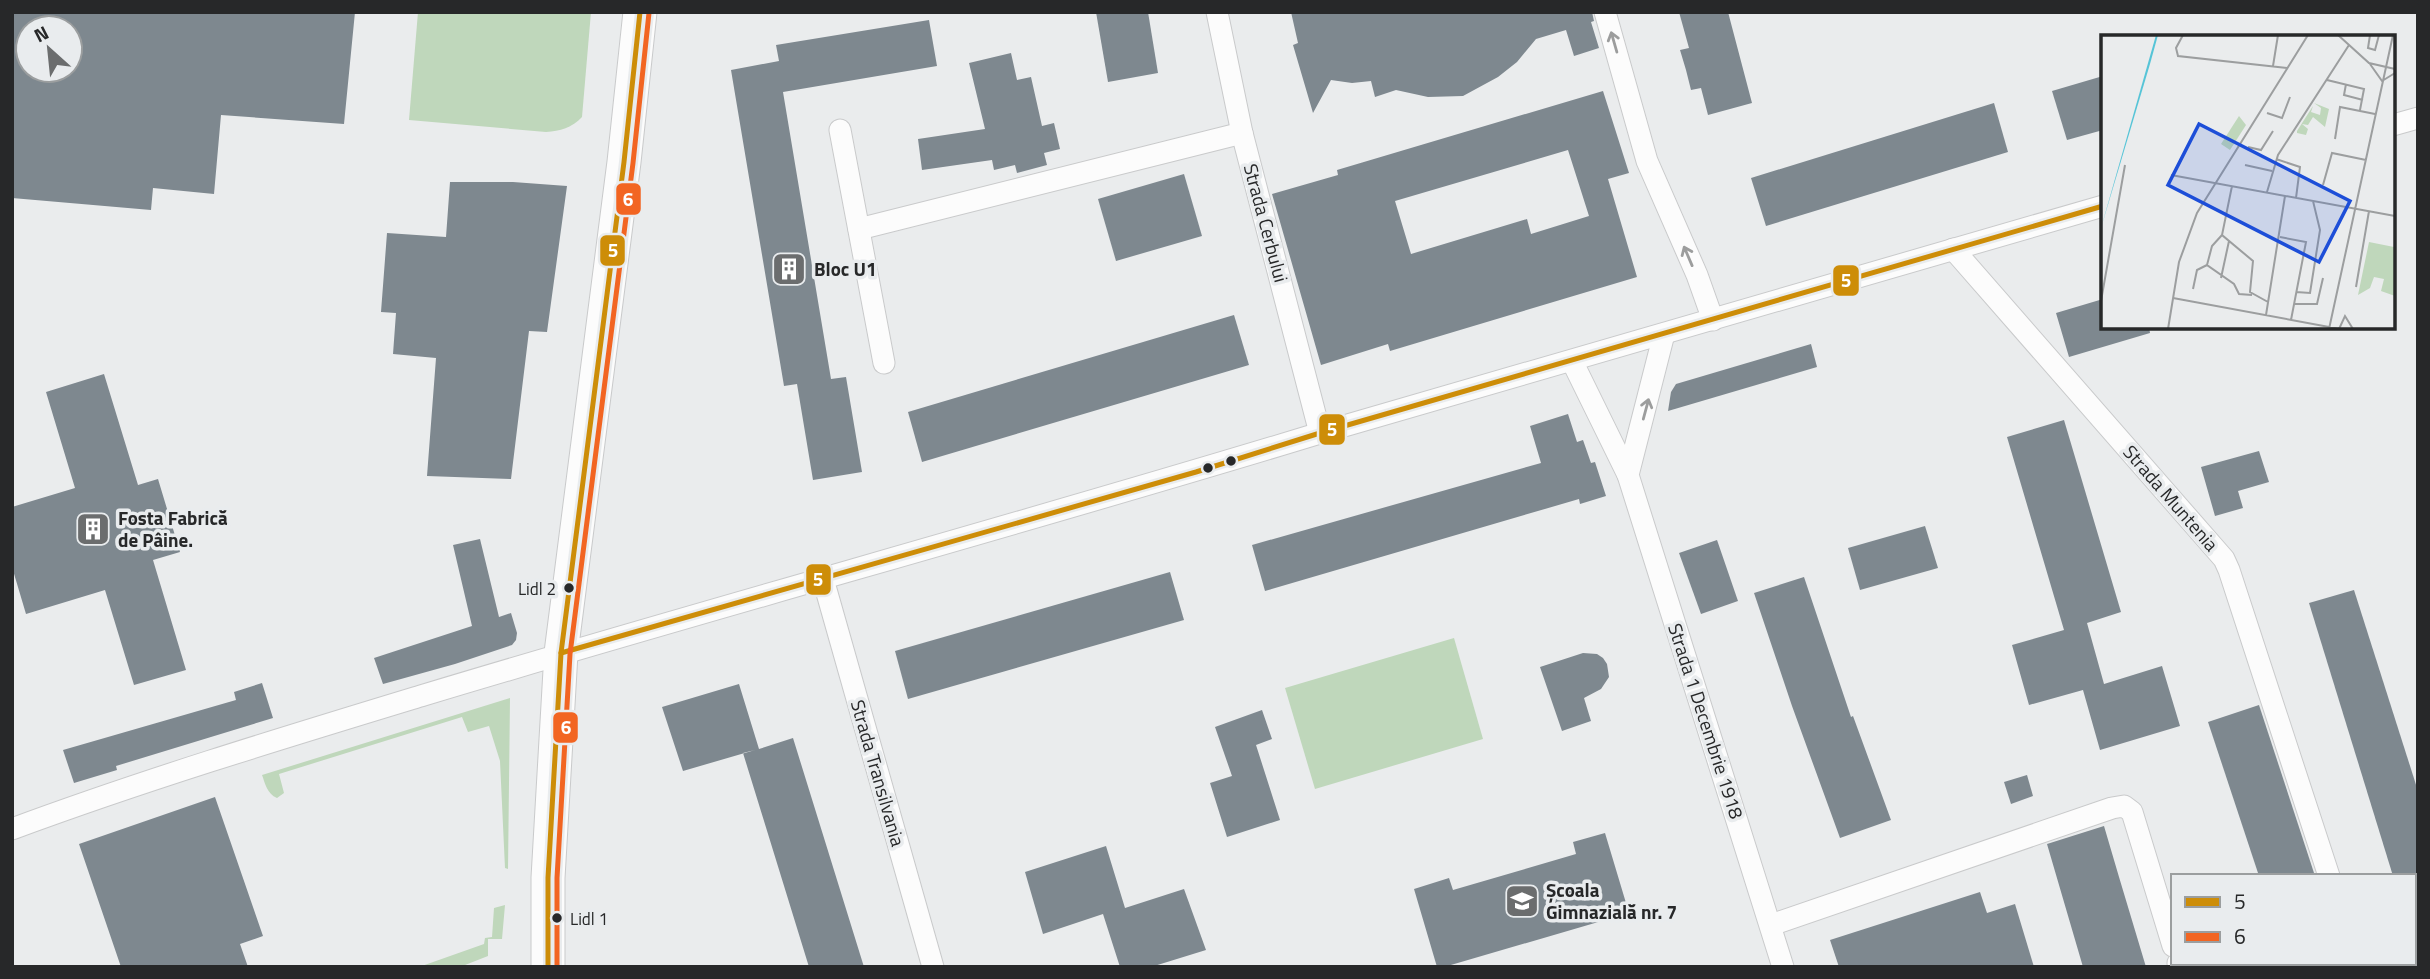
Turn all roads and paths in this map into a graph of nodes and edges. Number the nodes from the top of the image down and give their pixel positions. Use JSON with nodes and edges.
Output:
{"nodes":[{"id":1,"x":640,"y":12,"type":"edge"},
{"id":2,"x":1217,"y":12,"type":"edge"},
{"id":3,"x":1605,"y":12,"type":"edge"},
{"id":4,"x":2418,"y":118,"type":"edge"},
{"id":5,"x":2395,"y":124,"type":"edge"},
{"id":6,"x":840,"y":130,"type":"dead end"},
{"id":7,"x":1242,"y":133,"type":"junction"},
{"id":8,"x":2101,"y":207,"type":"edge"},
{"id":9,"x":859,"y":229,"type":"junction"},
{"id":10,"x":1954,"y":249,"type":"junction"},
{"id":11,"x":1713,"y":320,"type":"junction"},
{"id":12,"x":1664,"y":334,"type":"junction"},
{"id":13,"x":1572,"y":361,"type":"junction"},
{"id":14,"x":884,"y":363,"type":"dead end"},
{"id":15,"x":1320,"y":433,"type":"junction"},
{"id":16,"x":1628,"y":475,"type":"junction"},
{"id":17,"x":823,"y":579,"type":"junction"},
{"id":18,"x":561,"y":653,"type":"junction"},
{"id":19,"x":12,"y":829,"type":"edge"},
{"id":20,"x":2328,"y":874,"type":"edge"},
{"id":21,"x":1771,"y":925,"type":"junction"},
{"id":22,"x":2171,"y":939,"type":"edge"},
{"id":23,"x":548,"y":967,"type":"edge"},
{"id":24,"x":933,"y":967,"type":"edge"},
{"id":25,"x":1783,"y":967,"type":"edge"}],
"edges":[{"from":1,"to":18,"type":"main road"},
{"from":2,"to":7,"type":"street","name":"Strada Cerbului"},
{"from":11,"to":3,"type":"street","one_way":true},
{"from":4,"to":5,"type":"street"},
{"from":6,"to":9,"type":"street"},
{"from":7,"to":9,"type":"street"},
{"from":7,"to":15,"type":"street","name":"Strada Cerbului"},
{"from":8,"to":10,"type":"street"},
{"from":9,"to":14,"type":"street"},
{"from":10,"to":11,"type":"street"},
{"from":10,"to":20,"type":"street","name":"Strada Muntenia"},
{"from":11,"to":12,"type":"street"},
{"from":12,"to":13,"type":"street"},
{"from":16,"to":12,"type":"street","one_way":true},
{"from":13,"to":15,"type":"street"},
{"from":13,"to":16,"type":"street","name":"Strada 1 Decembrie 1918"},
{"from":15,"to":17,"type":"street"},
{"from":16,"to":21,"type":"street","name":"Strada 1 Decembrie 1918"},
{"from":17,"to":18,"type":"street"},
{"from":17,"to":24,"type":"street","name":"Strada Transilvania"},
{"from":18,"to":19,"type":"street"},
{"from":18,"to":23,"type":"main road"},
{"from":21,"to":22,"type":"street"},
{"from":21,"to":25,"type":"street","name":"Strada 1 Decembrie 1918"}]}
